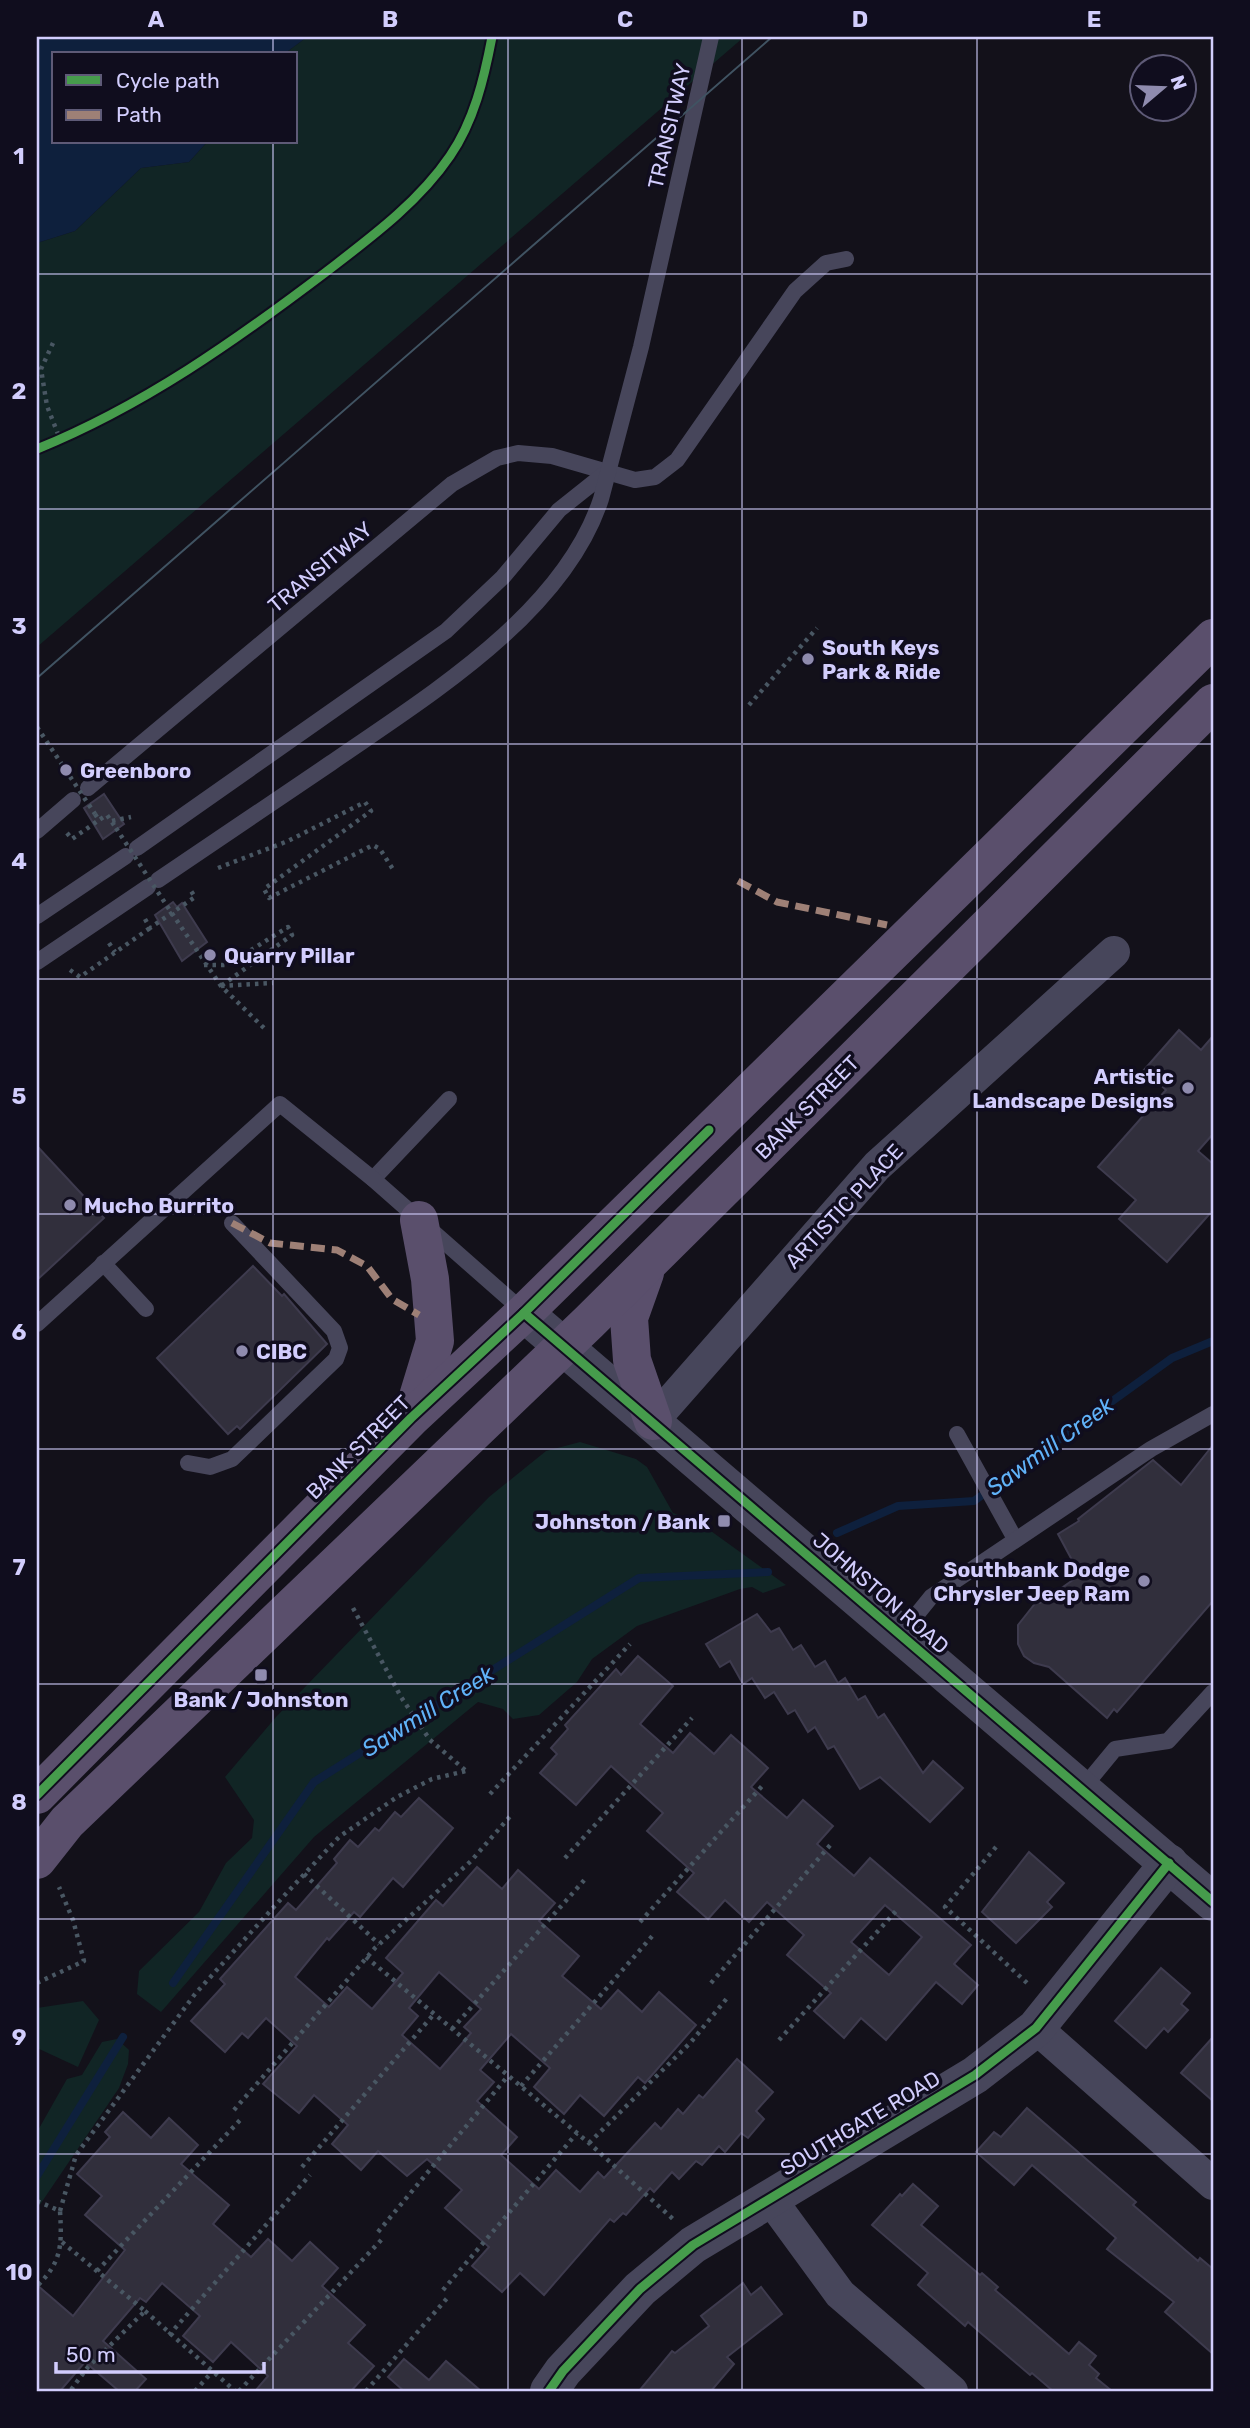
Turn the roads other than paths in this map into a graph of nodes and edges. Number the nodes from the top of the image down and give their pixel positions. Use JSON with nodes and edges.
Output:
{"nodes":[{"id":1,"x":712,"y":37,"type":"edge"},
{"id":2,"x":846,"y":259,"type":"dead end"},
{"id":3,"x":608,"y":471,"type":"junction"},
{"id":4,"x":1213,"y":638,"type":"edge"},
{"id":5,"x":1213,"y":703,"type":"edge"},
{"id":6,"x":88,"y":788,"type":"dead end"},
{"id":7,"x":74,"y":800,"type":"dead end"},
{"id":8,"x":37,"y":831,"type":"edge"},
{"id":9,"x":37,"y":916,"type":"edge"},
{"id":10,"x":1114,"y":952,"type":"dead end"},
{"id":11,"x":37,"y":962,"type":"edge"},
{"id":12,"x":449,"y":1099,"type":"dead end"},
{"id":13,"x":373,"y":1179,"type":"junction"},
{"id":14,"x":419,"y":1220,"type":"junction"},
{"id":15,"x":232,"y":1223,"type":"dead end"},
{"id":16,"x":103,"y":1263,"type":"junction"},
{"id":17,"x":648,"y":1264,"type":"junction"},
{"id":18,"x":146,"y":1309,"type":"dead end"},
{"id":19,"x":524,"y":1313,"type":"junction"},
{"id":20,"x":37,"y":1324,"type":"edge"},
{"id":21,"x":564,"y":1346,"type":"junction"},
{"id":22,"x":1213,"y":1414,"type":"edge"},
{"id":23,"x":411,"y":1418,"type":"junction"},
{"id":24,"x":653,"y":1421,"type":"junction"},
{"id":25,"x":957,"y":1434,"type":"dead end"},
{"id":26,"x":188,"y":1463,"type":"dead end"},
{"id":27,"x":1015,"y":1539,"type":"junction"},
{"id":28,"x":901,"y":1634,"type":"junction"},
{"id":29,"x":1213,"y":1692,"type":"edge"},
{"id":30,"x":1082,"y":1789,"type":"junction"},
{"id":31,"x":37,"y":1795,"type":"edge"},
{"id":32,"x":1169,"y":1863,"type":"junction"},
{"id":33,"x":48,"y":1874,"type":"edge"},
{"id":34,"x":1213,"y":1902,"type":"edge"},
{"id":35,"x":1036,"y":2028,"type":"junction"},
{"id":36,"x":1213,"y":2184,"type":"edge"},
{"id":37,"x":769,"y":2197,"type":"junction"},
{"id":38,"x":549,"y":2391,"type":"edge"},
{"id":39,"x":951,"y":2391,"type":"edge"}],
"edges":[{"from":1,"to":3,"type":"lane","name":"TRANSITWAY"},
{"from":2,"to":3,"type":"lane"},
{"from":3,"to":6,"type":"lane","name":"TRANSITWAY"},
{"from":3,"to":9,"type":"lane"},
{"from":3,"to":11,"type":"lane","name":"TRANSITWAY"},
{"from":4,"to":19,"type":"main road","name":"BANK STREET"},
{"from":5,"to":17,"type":"main road","name":"BANK STREET"},
{"from":7,"to":8,"type":"lane"},
{"from":10,"to":24,"type":"street","name":"ARTISTIC PLACE"},
{"from":12,"to":13,"type":"lane"},
{"from":13,"to":14,"type":"lane"},
{"from":13,"to":16,"type":"lane"},
{"from":14,"to":19,"type":"lane"},
{"from":14,"to":23,"type":"main road"},
{"from":15,"to":26,"type":"lane"},
{"from":16,"to":18,"type":"lane"},
{"from":16,"to":20,"type":"lane"},
{"from":17,"to":21,"type":"main road","name":"BANK STREET"},
{"from":17,"to":24,"type":"main road"},
{"from":19,"to":21,"type":"street","name":"JOHNSTON ROAD"},
{"from":19,"to":23,"type":"main road","name":"BANK STREET"},
{"from":21,"to":24,"type":"street","name":"JOHNSTON ROAD"},
{"from":21,"to":33,"type":"main road","name":"BANK STREET"},
{"from":22,"to":27,"type":"lane"},
{"from":23,"to":31,"type":"main road","name":"BANK STREET"},
{"from":24,"to":28,"type":"street","name":"JOHNSTON ROAD"},
{"from":25,"to":27,"type":"lane"},
{"from":27,"to":28,"type":"lane"},
{"from":28,"to":30,"type":"street","name":"JOHNSTON ROAD"},
{"from":29,"to":30,"type":"lane"},
{"from":30,"to":32,"type":"street","name":"JOHNSTON ROAD"},
{"from":32,"to":34,"type":"street","name":"JOHNSTON ROAD"},
{"from":32,"to":35,"type":"street","name":"SOUTHGATE ROAD"},
{"from":35,"to":36,"type":"street"},
{"from":35,"to":37,"type":"street","name":"SOUTHGATE ROAD"},
{"from":37,"to":38,"type":"street","name":"SOUTHGATE ROAD"},
{"from":37,"to":39,"type":"street"}]}
